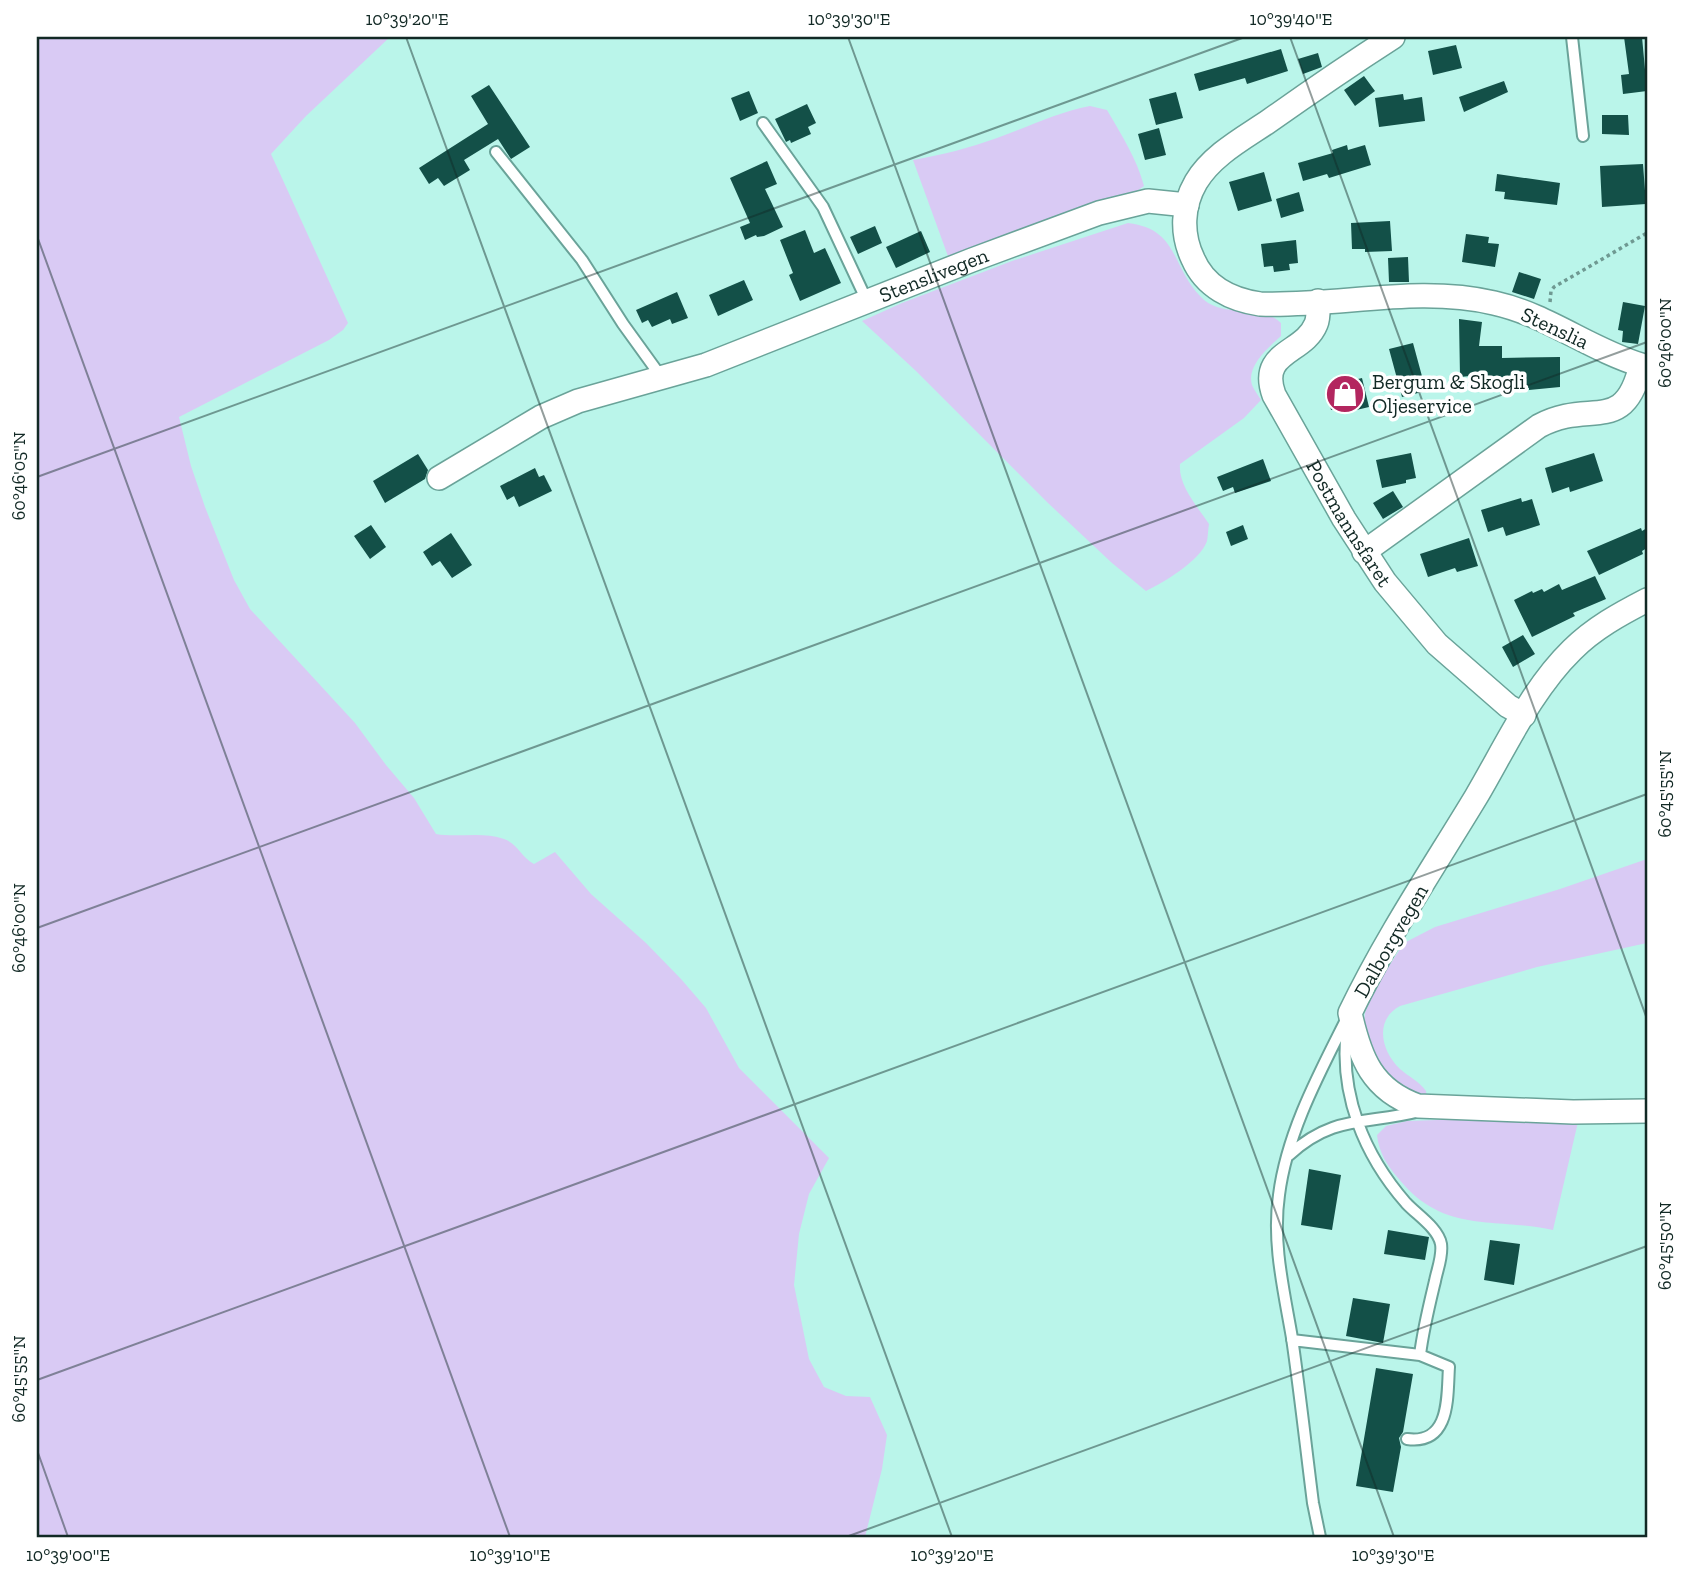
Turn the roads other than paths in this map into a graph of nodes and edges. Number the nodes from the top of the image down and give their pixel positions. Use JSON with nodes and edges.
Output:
{"nodes":[{"id":1,"x":1572,"y":37,"type":"edge"},
{"id":2,"x":1388,"y":38,"type":"edge"},
{"id":3,"x":763,"y":123,"type":"dead end"},
{"id":4,"x":1583,"y":136,"type":"dead end"},
{"id":5,"x":496,"y":152,"type":"dead end"},
{"id":6,"x":1187,"y":205,"type":"junction"},
{"id":7,"x":867,"y":301,"type":"junction"},
{"id":8,"x":1318,"y":301,"type":"junction"},
{"id":9,"x":1644,"y":365,"type":"edge"},
{"id":10,"x":662,"y":378,"type":"junction"},
{"id":11,"x":439,"y":478,"type":"dead end"},
{"id":12,"x":1364,"y":552,"type":"junction"},
{"id":13,"x":1647,"y":600,"type":"edge"},
{"id":14,"x":1524,"y":715,"type":"junction"},
{"id":15,"x":1350,"y":1013,"type":"junction"},
{"id":16,"x":1433,"y":1108,"type":"junction"},
{"id":17,"x":1647,"y":1111,"type":"edge"},
{"id":18,"x":1357,"y":1122,"type":"junction"},
{"id":19,"x":1287,"y":1157,"type":"junction"},
{"id":20,"x":1292,"y":1340,"type":"junction"},
{"id":21,"x":1420,"y":1355,"type":"junction"},
{"id":22,"x":1407,"y":1439,"type":"dead end"},
{"id":23,"x":1320,"y":1537,"type":"edge"}],
"edges":[{"from":1,"to":4,"type":"lane"},
{"from":2,"to":6,"type":"street"},
{"from":3,"to":7,"type":"lane"},
{"from":5,"to":10,"type":"lane"},
{"from":6,"to":7,"type":"street","name":"Stenslivegen"},
{"from":6,"to":8,"type":"street","name":"Stenslia"},
{"from":7,"to":10,"type":"street","name":"Stenslivegen"},
{"from":8,"to":9,"type":"street","name":"Stenslia"},
{"from":8,"to":12,"type":"street","name":"Postmannsfaret"},
{"from":9,"to":12,"type":"street","name":"Stenslia"},
{"from":10,"to":11,"type":"street","name":"Stenslivegen"},
{"from":12,"to":14,"type":"street","name":"Postmannsfaret"},
{"from":13,"to":14,"type":"street","name":"Dalborgvegen"},
{"from":14,"to":15,"type":"street","name":"Dalborgvegen"},
{"from":15,"to":16,"type":"street","name":"Dalborgvegen"},
{"from":15,"to":18,"type":"lane"},
{"from":15,"to":19,"type":"lane"},
{"from":16,"to":17,"type":"street","name":"Dalborgvegen"},
{"from":16,"to":18,"type":"lane"},
{"from":18,"to":19,"type":"lane"},
{"from":18,"to":21,"type":"lane"},
{"from":19,"to":20,"type":"lane"},
{"from":20,"to":21,"type":"lane"},
{"from":20,"to":23,"type":"lane"},
{"from":21,"to":22,"type":"lane"}]}
